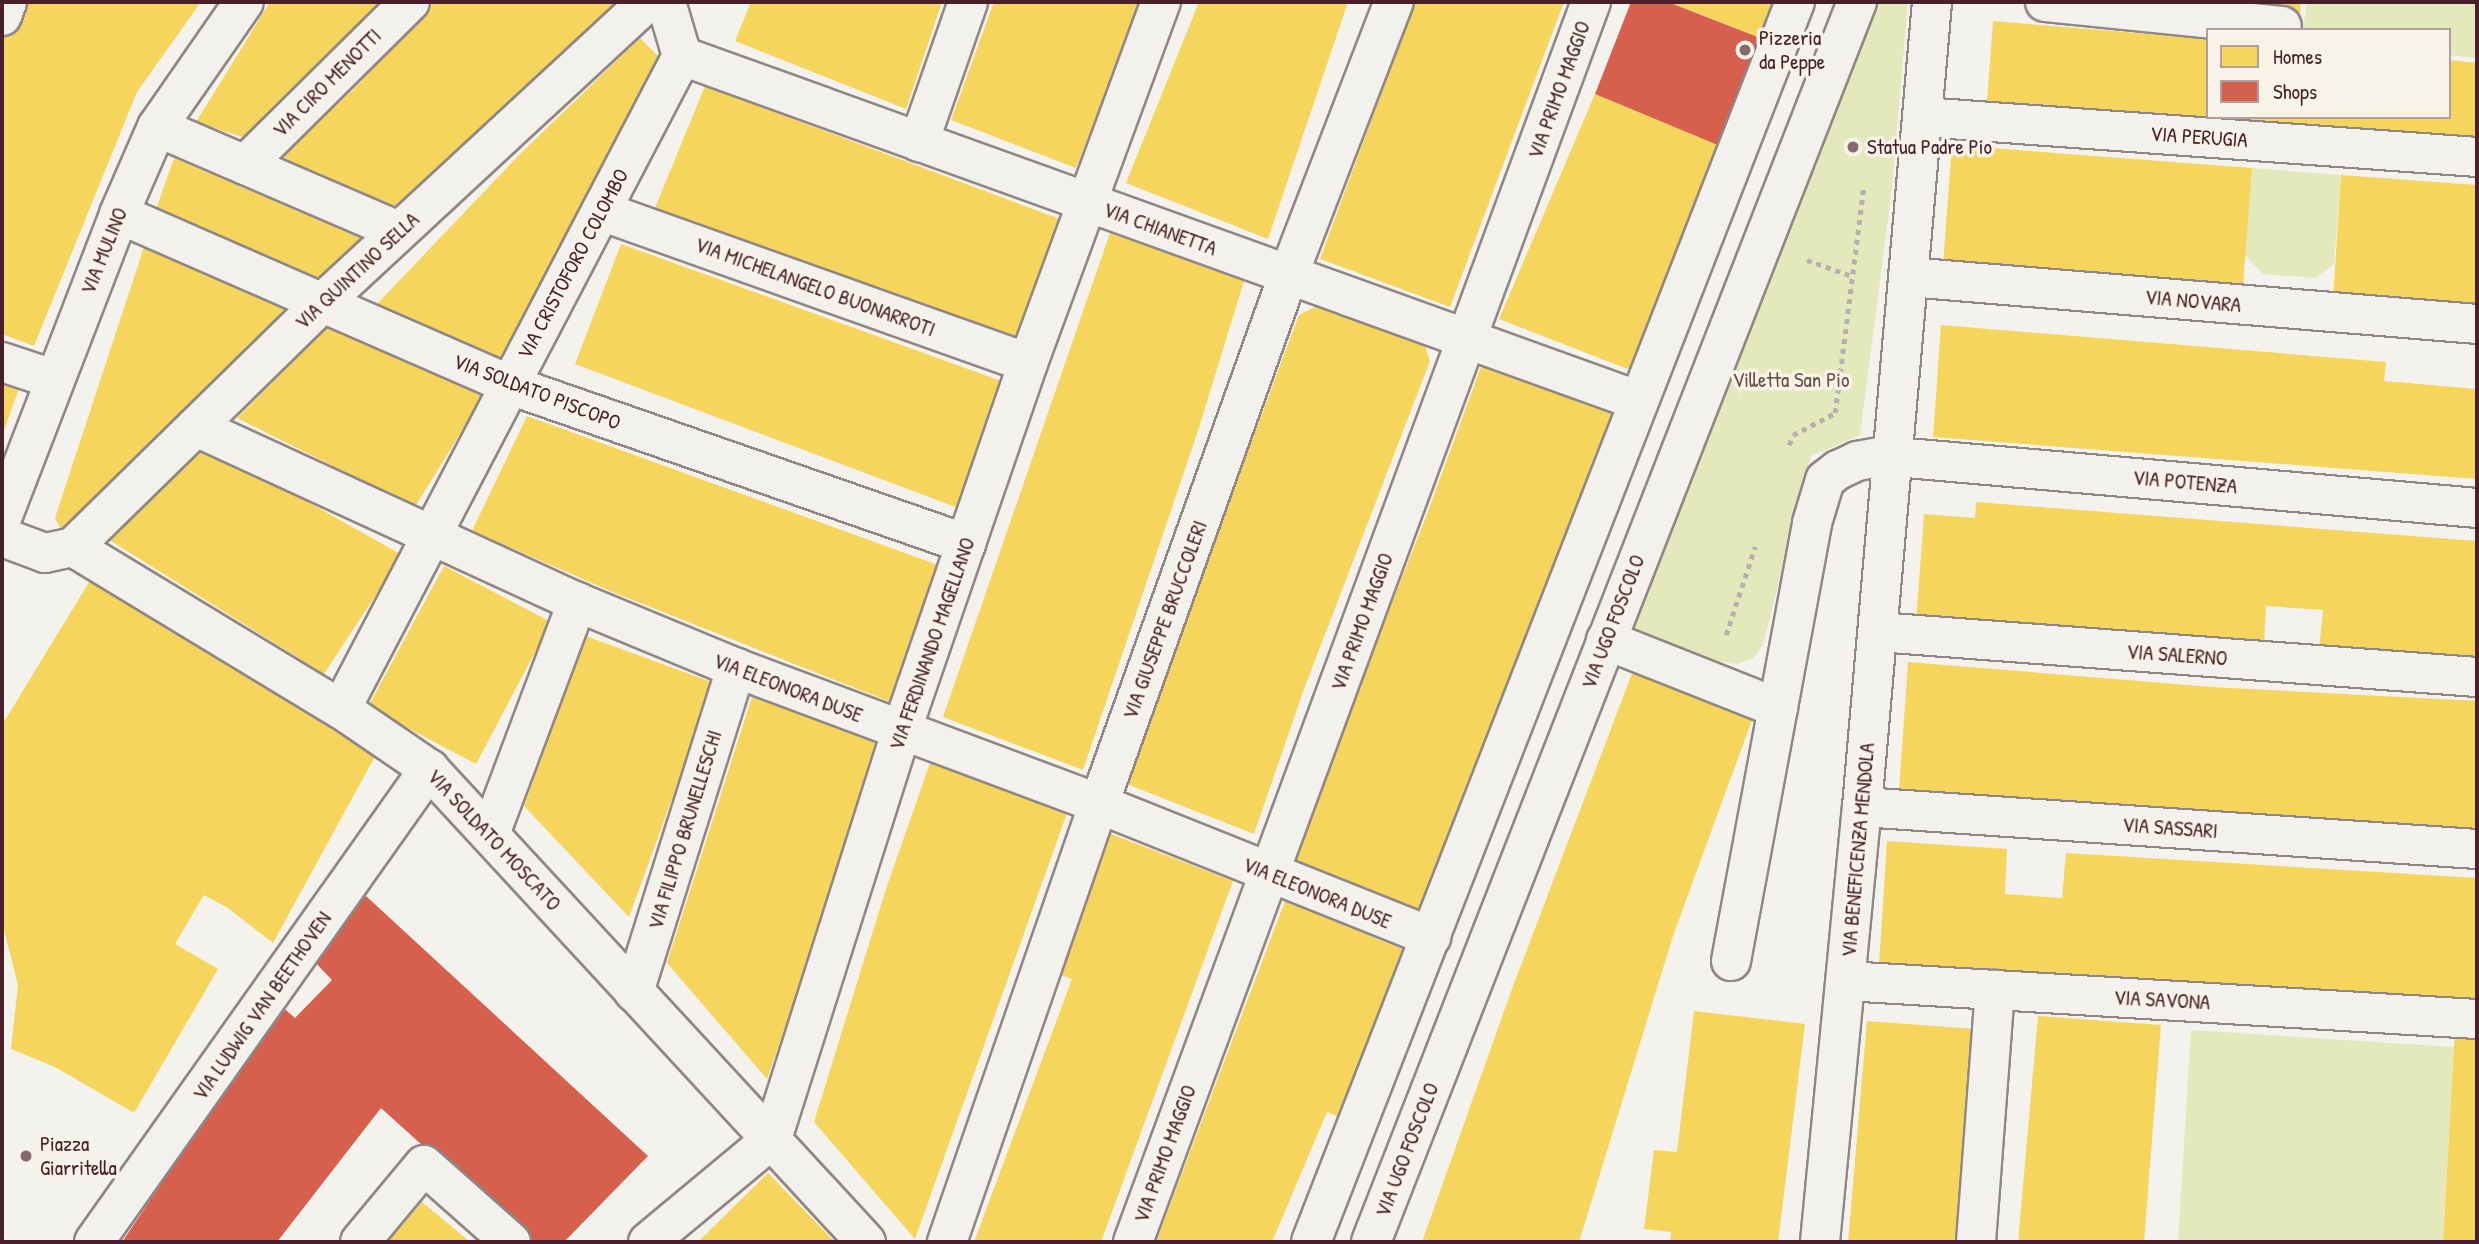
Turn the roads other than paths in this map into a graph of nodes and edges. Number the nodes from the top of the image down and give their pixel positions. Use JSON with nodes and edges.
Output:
{"nodes":[{"id":1,"x":7,"y":2,"type":"edge"},
{"id":2,"x":244,"y":2,"type":"edge"},
{"id":3,"x":410,"y":2,"type":"edge"},
{"id":4,"x":647,"y":2,"type":"edge"},
{"id":5,"x":666,"y":2,"type":"edge"},
{"id":6,"x":968,"y":2,"type":"edge"},
{"id":7,"x":1161,"y":2,"type":"edge"},
{"id":8,"x":1394,"y":2,"type":"edge"},
{"id":9,"x":1591,"y":2,"type":"edge"},
{"id":10,"x":1795,"y":2,"type":"edge"},
{"id":11,"x":1857,"y":2,"type":"edge"},
{"id":12,"x":1932,"y":2,"type":"edge"},
{"id":13,"x":2045,"y":2,"type":"edge"},
{"id":14,"x":2,"y":16,"type":"edge"},
{"id":15,"x":2282,"y":26,"type":"dead end"},
{"id":16,"x":682,"y":56,"type":"junction"},
{"id":17,"x":1922,"y":117,"type":"junction"},
{"id":18,"x":157,"y":127,"type":"junction"},
{"id":19,"x":919,"y":142,"type":"junction"},
{"id":20,"x":2477,"y":157,"type":"edge"},
{"id":21,"x":245,"y":165,"type":"junction"},
{"id":22,"x":1089,"y":202,"type":"junction"},
{"id":23,"x":601,"y":211,"type":"junction"},
{"id":24,"x":118,"y":214,"type":"junction"},
{"id":25,"x":399,"y":231,"type":"junction"},
{"id":26,"x":1288,"y":276,"type":"junction"},
{"id":27,"x":1908,"y":277,"type":"junction"},
{"id":28,"x":322,"y":303,"type":"junction"},
{"id":29,"x":2477,"y":324,"type":"edge"},
{"id":30,"x":1468,"y":339,"type":"junction"},
{"id":31,"x":2,"y":362,"type":"edge"},
{"id":32,"x":1028,"y":363,"type":"junction"},
{"id":33,"x":53,"y":379,"type":"junction"},
{"id":34,"x":510,"y":385,"type":"junction"},
{"id":35,"x":1639,"y":401,"type":"junction"},
{"id":36,"x":196,"y":427,"type":"junction"},
{"id":37,"x":1893,"y":457,"type":"junction"},
{"id":38,"x":2477,"y":508,"type":"edge"},
{"id":39,"x":2,"y":518,"type":"edge"},
{"id":40,"x":431,"y":536,"type":"junction"},
{"id":41,"x":2,"y":537,"type":"edge"},
{"id":42,"x":966,"y":544,"type":"junction"},
{"id":43,"x":73,"y":547,"type":"junction"},
{"id":44,"x":577,"y":601,"type":"junction"},
{"id":45,"x":1878,"y":632,"type":"junction"},
{"id":46,"x":1606,"y":640,"type":"junction"},
{"id":47,"x":736,"y":668,"type":"junction"},
{"id":48,"x":2477,"y":677,"type":"edge"},
{"id":49,"x":1778,"y":708,"type":"junction"},
{"id":50,"x":341,"y":709,"type":"junction"},
{"id":51,"x":901,"y":732,"type":"junction"},
{"id":52,"x":429,"y":769,"type":"junction"},
{"id":53,"x":1099,"y":804,"type":"junction"},
{"id":54,"x":1862,"y":807,"type":"junction"},
{"id":55,"x":490,"y":834,"type":"junction"},
{"id":56,"x":2477,"y":849,"type":"edge"},
{"id":57,"x":1268,"y":874,"type":"junction"},
{"id":58,"x":1431,"y":937,"type":"junction"},
{"id":59,"x":1731,"y":961,"type":"dead end"},
{"id":60,"x":1846,"y":981,"type":"junction"},
{"id":61,"x":1994,"y":990,"type":"junction"},
{"id":62,"x":634,"y":992,"type":"junction"},
{"id":63,"x":2477,"y":1019,"type":"edge"},
{"id":64,"x":772,"y":1139,"type":"junction"},
{"id":65,"x":94,"y":1242,"type":"edge"},
{"id":66,"x":360,"y":1242,"type":"edge"},
{"id":67,"x":510,"y":1242,"type":"edge"},
{"id":68,"x":648,"y":1242,"type":"edge"},
{"id":69,"x":866,"y":1242,"type":"edge"},
{"id":70,"x":947,"y":1242,"type":"edge"},
{"id":71,"x":1132,"y":1242,"type":"edge"},
{"id":72,"x":1311,"y":1242,"type":"edge"},
{"id":73,"x":1371,"y":1242,"type":"edge"},
{"id":74,"x":1820,"y":1242,"type":"edge"},
{"id":75,"x":1976,"y":1242,"type":"edge"}],
"edges":[{"from":1,"to":14,"type":"street"},
{"from":2,"to":18,"type":"street","name":"VIA MULINO"},
{"from":3,"to":21,"type":"street","name":"VIA CIRO MENOTTI"},
{"from":4,"to":25,"type":"street","name":"VIA QUINTINO SELLA"},
{"from":5,"to":16,"type":"street"},
{"from":6,"to":19,"type":"street"},
{"from":7,"to":22,"type":"street","name":"VIA FERDINANDO MAGELLANO"},
{"from":8,"to":26,"type":"street","name":"VIA GIUSEPPE BRUCCOLERI"},
{"from":9,"to":30,"type":"street","name":"VIA PRIMO MAGGIO"},
{"from":10,"to":35,"type":"street"},
{"from":11,"to":46,"type":"street","name":"VIA UGO FOSCOLO"},
{"from":12,"to":17,"type":"street","name":"VIA BENEFICENZA MENDOLA"},
{"from":13,"to":15,"type":"street"},
{"from":16,"to":19,"type":"street","name":"VIA CHIANETTA"},
{"from":16,"to":23,"type":"street","name":"VIA CRISTOFORO COLOMBO"},
{"from":17,"to":20,"type":"street","name":"VIA PERUGIA"},
{"from":17,"to":27,"type":"street","name":"VIA BENEFICENZA MENDOLA"},
{"from":18,"to":21,"type":"street"},
{"from":18,"to":24,"type":"street","name":"VIA MULINO"},
{"from":19,"to":22,"type":"street","name":"VIA CHIANETTA"},
{"from":21,"to":25,"type":"street"},
{"from":22,"to":26,"type":"street","name":"VIA CHIANETTA"},
{"from":22,"to":32,"type":"street","name":"VIA FERDINANDO MAGELLANO"},
{"from":23,"to":32,"type":"street","name":"VIA MICHELANGELO BUONARROTI"},
{"from":23,"to":34,"type":"street","name":"VIA CRISTOFORO COLOMBO"},
{"from":24,"to":28,"type":"street","name":"VIA SOLDATO PISCOPO"},
{"from":24,"to":33,"type":"street","name":"VIA MULINO"},
{"from":25,"to":28,"type":"street","name":"VIA QUINTINO SELLA"},
{"from":26,"to":30,"type":"street","name":"VIA CHIANETTA"},
{"from":26,"to":53,"type":"street","name":"VIA GIUSEPPE BRUCCOLERI"},
{"from":27,"to":29,"type":"street","name":"VIA NOVARA"},
{"from":27,"to":37,"type":"street","name":"VIA BENEFICENZA MENDOLA"},
{"from":28,"to":34,"type":"street","name":"VIA SOLDATO PISCOPO"},
{"from":28,"to":36,"type":"street","name":"VIA QUINTINO SELLA"},
{"from":30,"to":35,"type":"street","name":"VIA CHIANETTA"},
{"from":30,"to":57,"type":"street","name":"VIA PRIMO MAGGIO"},
{"from":31,"to":33,"type":"street"},
{"from":32,"to":42,"type":"street","name":"VIA FERDINANDO MAGELLANO"},
{"from":33,"to":39,"type":"street","name":"VIA MULINO"},
{"from":34,"to":40,"type":"street","name":"VIA CRISTOFORO COLOMBO"},
{"from":34,"to":42,"type":"street","name":"VIA SOLDATO PISCOPO"},
{"from":35,"to":58,"type":"street"},
{"from":36,"to":40,"type":"street","name":"VIA ELEONORA DUSE"},
{"from":36,"to":43,"type":"street","name":"VIA QUINTINO SELLA"},
{"from":37,"to":38,"type":"street","name":"VIA POTENZA"},
{"from":37,"to":45,"type":"street","name":"VIA BENEFICENZA MENDOLA"},
{"from":37,"to":49,"type":"street","name":"VIA POTENZA"},
{"from":40,"to":44,"type":"street","name":"VIA ELEONORA DUSE"},
{"from":40,"to":50,"type":"street","name":"VIA CRISTOFORO COLOMBO"},
{"from":41,"to":43,"type":"street"},
{"from":42,"to":51,"type":"street","name":"VIA FERDINANDO MAGELLANO"},
{"from":43,"to":50,"type":"street","name":"VIA SOLDATO MOSCATO"},
{"from":44,"to":47,"type":"street","name":"VIA ELEONORA DUSE"},
{"from":44,"to":55,"type":"street"},
{"from":45,"to":48,"type":"street","name":"VIA SALERNO"},
{"from":45,"to":54,"type":"street","name":"VIA BENEFICENZA MENDOLA"},
{"from":46,"to":49,"type":"street"},
{"from":46,"to":73,"type":"street","name":"VIA UGO FOSCOLO"},
{"from":47,"to":51,"type":"street","name":"VIA ELEONORA DUSE"},
{"from":47,"to":62,"type":"street","name":"VIA FILIPPO BRUNELLESCHI"},
{"from":49,"to":59,"type":"street","name":"VIA POTENZA"},
{"from":50,"to":52,"type":"street","name":"VIA SOLDATO MOSCATO"},
{"from":51,"to":53,"type":"street","name":"VIA ELEONORA DUSE"},
{"from":51,"to":64,"type":"street","name":"VIA FERDINANDO MAGELLANO"},
{"from":52,"to":55,"type":"street","name":"VIA SOLDATO MOSCATO"},
{"from":52,"to":65,"type":"street","name":"VIA LUDWIG VAN BEETHOVEN"},
{"from":53,"to":57,"type":"street","name":"VIA ELEONORA DUSE"},
{"from":53,"to":70,"type":"street","name":"VIA GIUSEPPE BRUCCOLERI"},
{"from":54,"to":56,"type":"street","name":"VIA SASSARI"},
{"from":54,"to":60,"type":"street","name":"VIA BENEFICENZA MENDOLA"},
{"from":55,"to":62,"type":"street","name":"VIA SOLDATO MOSCATO"},
{"from":57,"to":58,"type":"street","name":"VIA ELEONORA DUSE"},
{"from":57,"to":71,"type":"street","name":"VIA PRIMO MAGGIO"},
{"from":58,"to":72,"type":"street"},
{"from":60,"to":61,"type":"street","name":"VIA SAVONA"},
{"from":60,"to":74,"type":"street","name":"VIA BENEFICENZA MENDOLA"},
{"from":61,"to":63,"type":"street","name":"VIA SAVONA"},
{"from":61,"to":75,"type":"street"},
{"from":62,"to":64,"type":"street","name":"VIA SOLDATO MOSCATO"},
{"from":64,"to":68,"type":"street"},
{"from":64,"to":69,"type":"street","name":"VIA SOLDATO MOSCATO"},
{"from":66,"to":67,"type":"street"}]}
